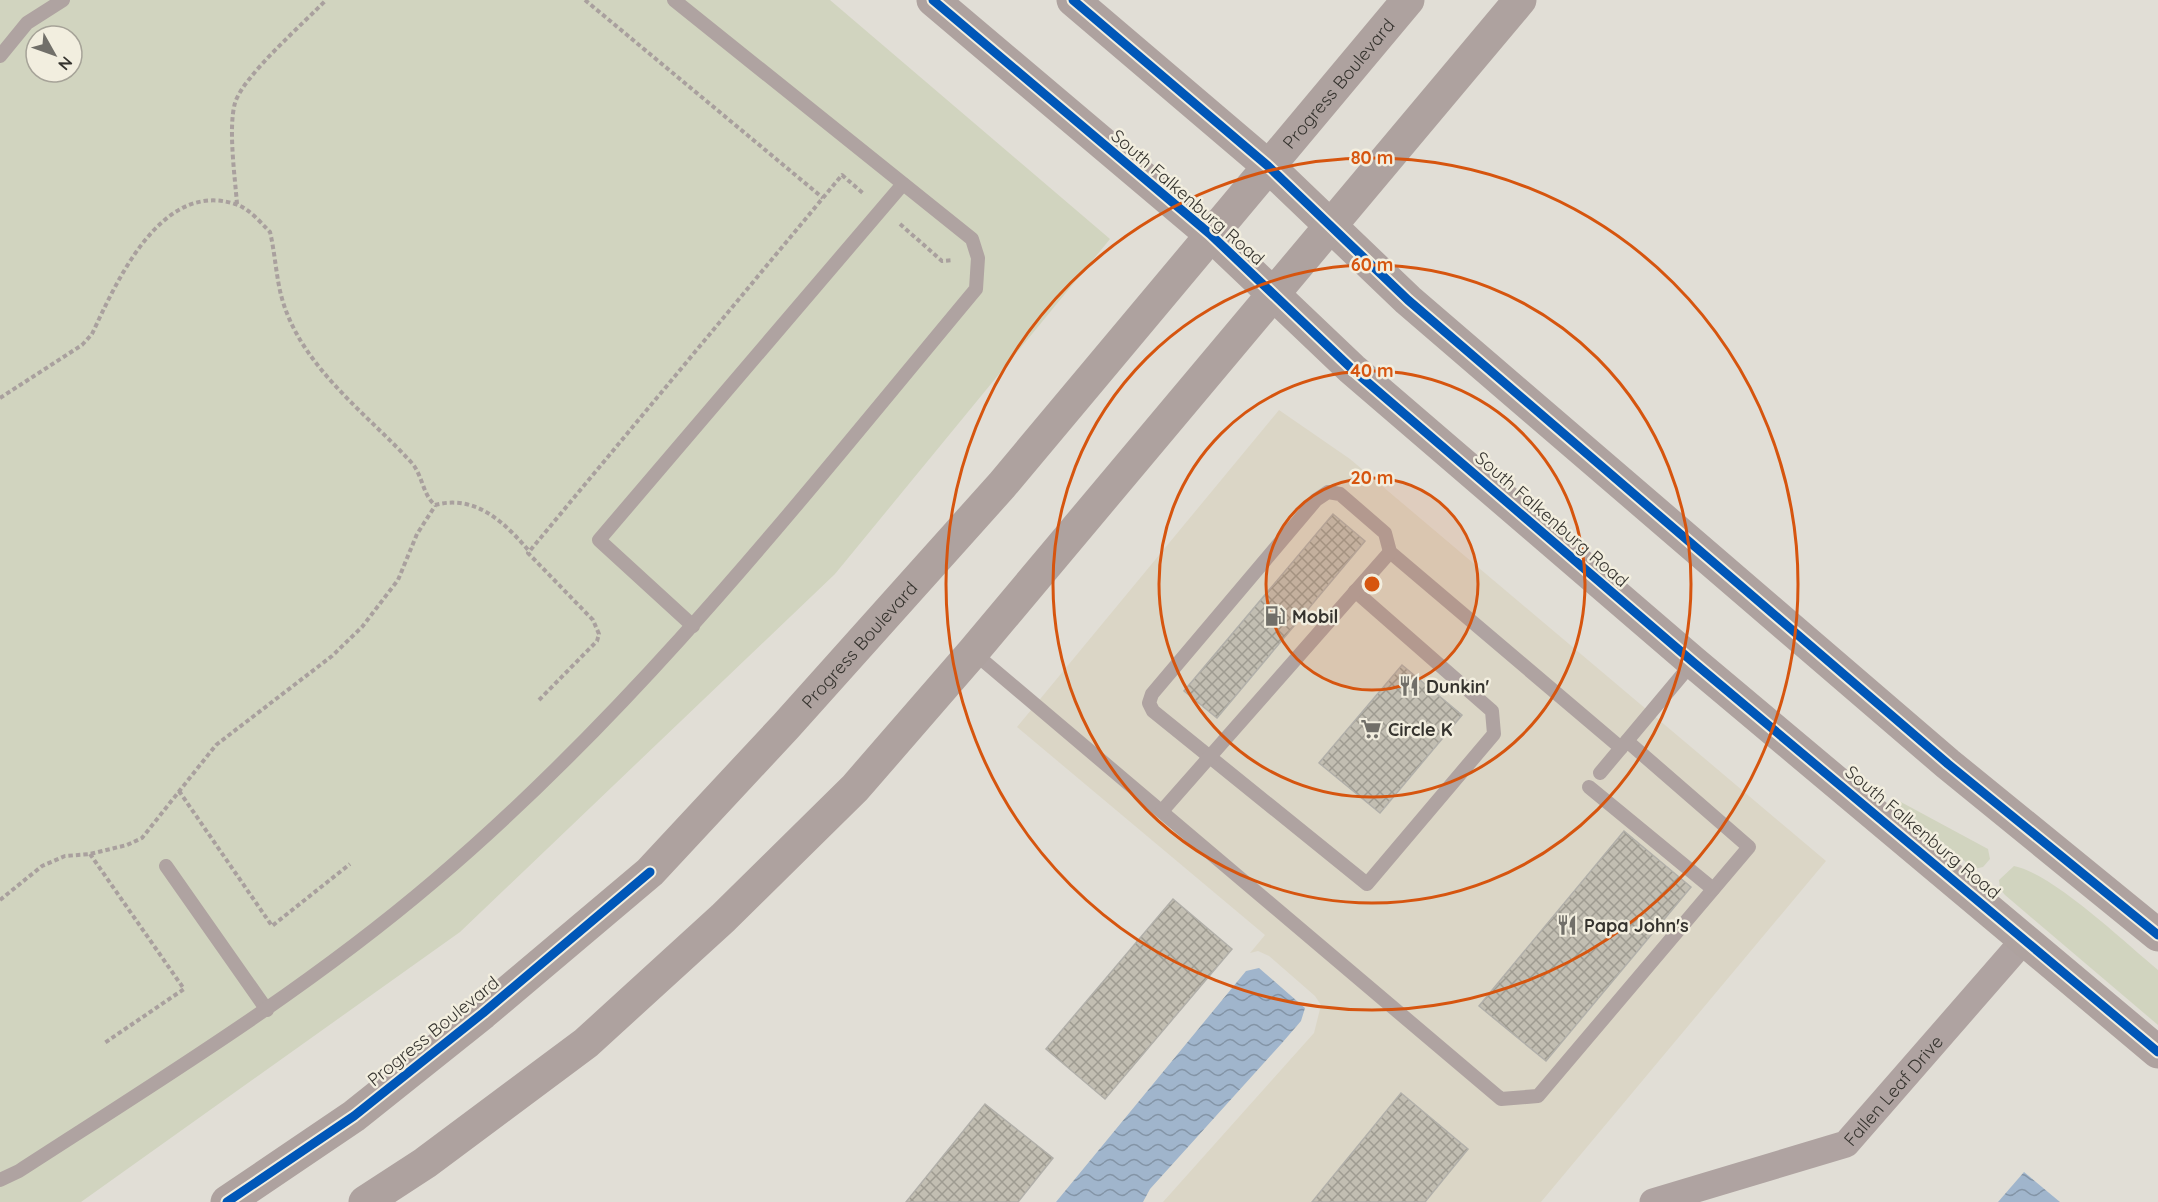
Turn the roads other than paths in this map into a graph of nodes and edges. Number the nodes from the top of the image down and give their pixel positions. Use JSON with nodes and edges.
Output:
{"nodes":[{"id":1,"x":63,"y":0,"type":"edge"},
{"id":2,"x":674,"y":0,"type":"edge"},
{"id":3,"x":933,"y":0,"type":"edge"},
{"id":4,"x":1073,"y":0,"type":"edge"},
{"id":5,"x":1408,"y":0,"type":"edge"},
{"id":6,"x":1520,"y":0,"type":"edge"},
{"id":7,"x":0,"y":56,"type":"edge"},
{"id":8,"x":1268,"y":166,"type":"junction"},
{"id":9,"x":903,"y":183,"type":"junction"},
{"id":10,"x":1330,"y":225,"type":"junction"},
{"id":11,"x":1210,"y":234,"type":"junction"},
{"id":12,"x":1272,"y":294,"type":"junction"},
{"id":13,"x":1390,"y":552,"type":"junction"},
{"id":14,"x":1355,"y":591,"type":"junction"},
{"id":15,"x":693,"y":626,"type":"junction"},
{"id":16,"x":973,"y":652,"type":"junction"},
{"id":17,"x":1693,"y":662,"type":"junction"},
{"id":18,"x":1624,"y":744,"type":"junction"},
{"id":19,"x":1209,"y":757,"type":"junction"},
{"id":20,"x":1600,"y":773,"type":"dead end"},
{"id":21,"x":1589,"y":787,"type":"dead end"},
{"id":22,"x":1161,"y":811,"type":"junction"},
{"id":23,"x":166,"y":866,"type":"dead end"},
{"id":24,"x":1713,"y":889,"type":"junction"},
{"id":25,"x":2158,"y":935,"type":"edge"},
{"id":26,"x":2024,"y":940,"type":"junction"},
{"id":27,"x":267,"y":1010,"type":"junction"},
{"id":28,"x":2158,"y":1052,"type":"edge"},
{"id":29,"x":0,"y":1180,"type":"edge"},
{"id":30,"x":227,"y":1202,"type":"edge"},
{"id":31,"x":365,"y":1202,"type":"edge"},
{"id":32,"x":1653,"y":1202,"type":"edge"}],
"edges":[{"from":1,"to":7,"type":"lane"},
{"from":2,"to":9,"type":"lane"},
{"from":3,"to":11,"type":"main road","name":"South Falkenburg Road"},
{"from":4,"to":8,"type":"main road"},
{"from":5,"to":8,"type":"main road","name":"Progress Boulevard"},
{"from":6,"to":10,"type":"main road"},
{"from":8,"to":10,"type":"main road"},
{"from":8,"to":11,"type":"main road","name":"Progress Boulevard"},
{"from":9,"to":15,"type":"lane"},
{"from":9,"to":15,"type":"lane"},
{"from":10,"to":12,"type":"main road"},
{"from":10,"to":25,"type":"main road"},
{"from":11,"to":12,"type":"main road","name":"South Falkenburg Road"},
{"from":11,"to":30,"type":"main road","name":"Progress Boulevard"},
{"from":12,"to":16,"type":"main road"},
{"from":12,"to":17,"type":"main road","name":"South Falkenburg Road"},
{"from":13,"to":14,"type":"lane"},
{"from":13,"to":18,"type":"lane"},
{"from":13,"to":19,"type":"lane"},
{"from":14,"to":19,"type":"lane"},
{"from":14,"to":19,"type":"lane"},
{"from":15,"to":27,"type":"lane"},
{"from":16,"to":22,"type":"lane"},
{"from":16,"to":31,"type":"main road"},
{"from":17,"to":18,"type":"lane"},
{"from":17,"to":26,"type":"main road","name":"South Falkenburg Road"},
{"from":18,"to":20,"type":"lane"},
{"from":18,"to":24,"type":"lane"},
{"from":19,"to":22,"type":"lane"},
{"from":21,"to":24,"type":"lane"},
{"from":22,"to":24,"type":"lane"},
{"from":23,"to":27,"type":"lane"},
{"from":26,"to":28,"type":"main road","name":"South Falkenburg Road"},
{"from":26,"to":32,"type":"street","name":"Fallen Leaf Drive"},
{"from":27,"to":29,"type":"lane"}]}
